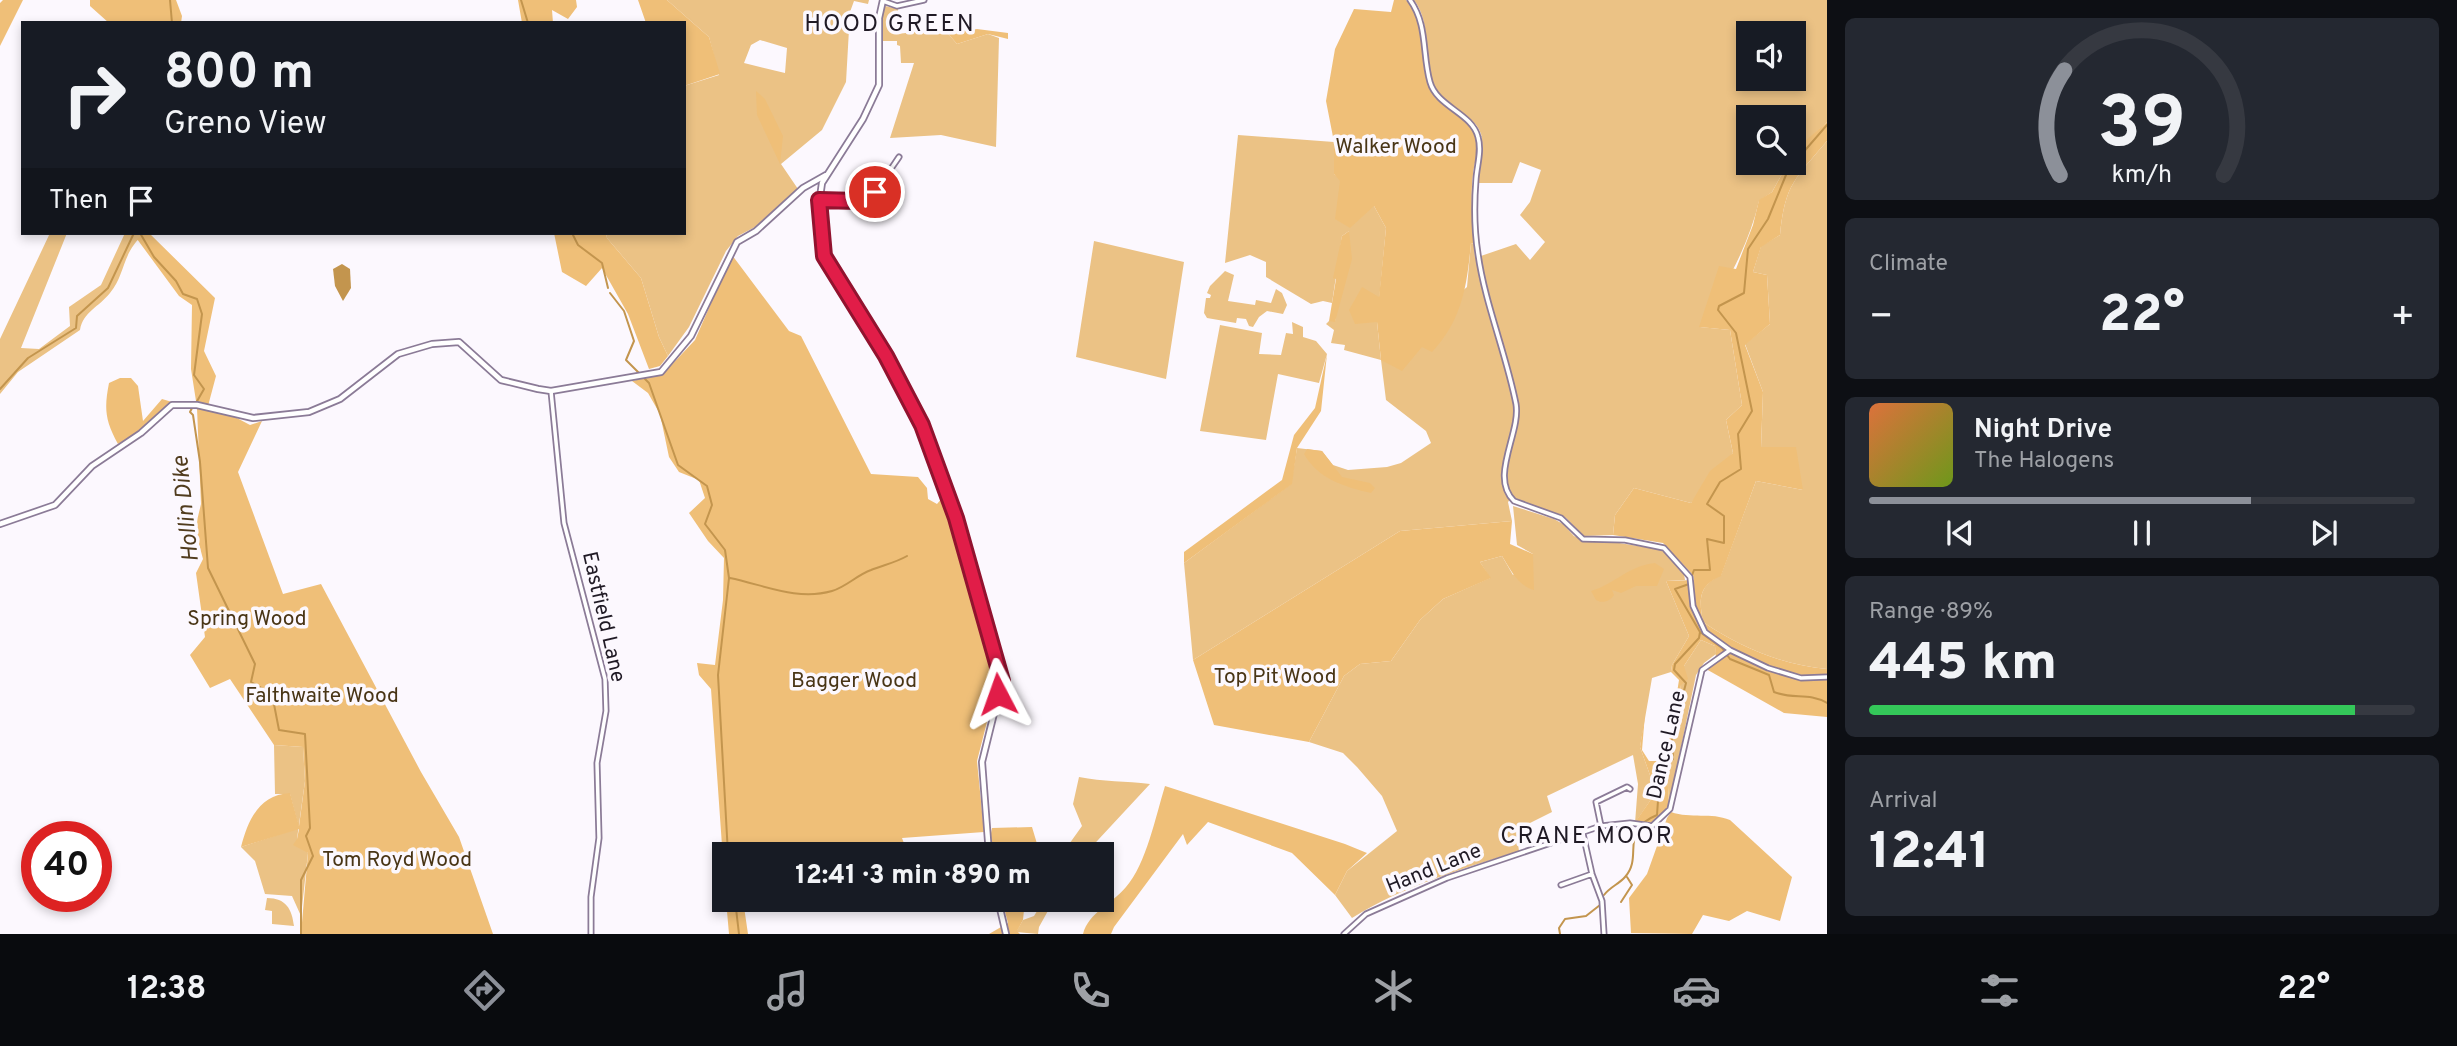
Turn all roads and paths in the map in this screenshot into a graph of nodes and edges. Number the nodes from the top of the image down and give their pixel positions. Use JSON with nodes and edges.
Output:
{"nodes":[{"id":1,"x":883,"y":0,"type":"edge"},
{"id":2,"x":924,"y":0,"type":"edge"},
{"id":3,"x":1410,"y":0,"type":"edge"},
{"id":4,"x":900,"y":157,"type":"dead end"},
{"id":5,"x":826,"y":175,"type":"junction"},
{"id":6,"x":819,"y":200,"type":"junction"},
{"id":7,"x":551,"y":391,"type":"junction"},
{"id":8,"x":0,"y":524,"type":"edge"},
{"id":9,"x":1729,"y":651,"type":"junction"},
{"id":10,"x":1827,"y":677,"type":"edge"},
{"id":11,"x":1630,"y":789,"type":"dead end"},
{"id":12,"x":1601,"y":826,"type":"junction"},
{"id":13,"x":1583,"y":834,"type":"junction"},
{"id":14,"x":988,"y":842,"type":"edge"},
{"id":15,"x":1592,"y":874,"type":"junction"},
{"id":16,"x":1561,"y":885,"type":"dead end"},
{"id":17,"x":1001,"y":912,"type":"edge"},
{"id":18,"x":591,"y":934,"type":"edge"},
{"id":19,"x":1006,"y":934,"type":"edge"},
{"id":20,"x":1344,"y":934,"type":"edge"},
{"id":21,"x":1604,"y":934,"type":"edge"}],
"edges":[{"from":1,"to":2,"type":"street"},
{"from":1,"to":5,"type":"street"},
{"from":3,"to":9,"type":"street"},
{"from":4,"to":6,"type":"street"},
{"from":5,"to":6,"type":"street"},
{"from":5,"to":7,"type":"street"},
{"from":6,"to":14,"type":"street"},
{"from":7,"to":8,"type":"street"},
{"from":7,"to":18,"type":"street","name":"Eastfield Lane"},
{"from":9,"to":10,"type":"street"},
{"from":9,"to":12,"type":"street","name":"Dance Lane"},
{"from":11,"to":12,"type":"street"},
{"from":12,"to":13,"type":"street","name":"Dance Lane"},
{"from":13,"to":15,"type":"street"},
{"from":13,"to":20,"type":"street","name":"Hand Lane"},
{"from":15,"to":16,"type":"street"},
{"from":15,"to":21,"type":"street"},
{"from":17,"to":19,"type":"street"}]}
